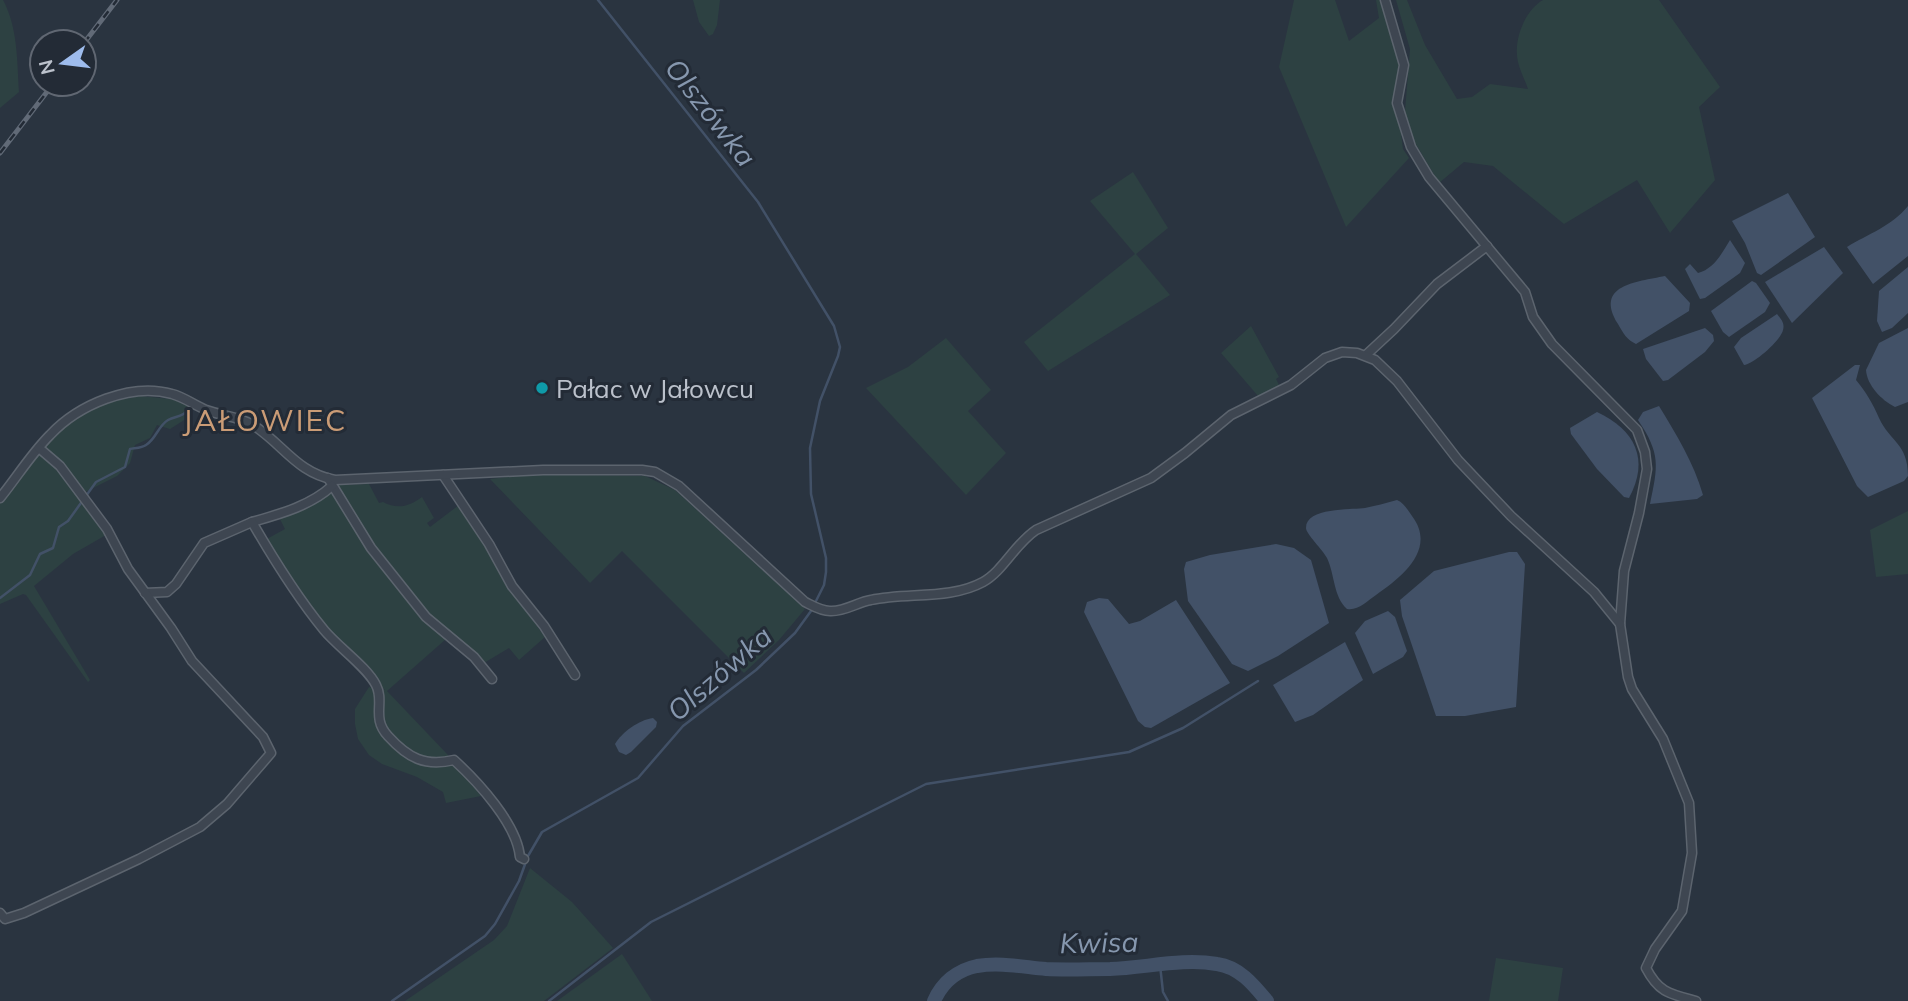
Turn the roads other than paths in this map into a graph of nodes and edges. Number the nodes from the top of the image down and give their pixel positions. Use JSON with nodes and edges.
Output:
{"nodes":[{"id":1,"x":1385,"y":0,"type":"edge"},
{"id":2,"x":1487,"y":246,"type":"junction"},
{"id":3,"x":1366,"y":355,"type":"junction"},
{"id":4,"x":38,"y":448,"type":"junction"},
{"id":5,"x":443,"y":475,"type":"junction"},
{"id":6,"x":330,"y":482,"type":"junction"},
{"id":7,"x":0,"y":498,"type":"edge"},
{"id":8,"x":252,"y":522,"type":"junction"},
{"id":9,"x":145,"y":593,"type":"junction"},
{"id":10,"x":1620,"y":624,"type":"junction"},
{"id":11,"x":575,"y":675,"type":"dead end"},
{"id":12,"x":492,"y":680,"type":"dead end"},
{"id":13,"x":524,"y":859,"type":"dead end"},
{"id":14,"x":0,"y":913,"type":"edge"},
{"id":15,"x":1696,"y":1001,"type":"edge"}],
"edges":[{"from":1,"to":2,"type":"street"},
{"from":2,"to":3,"type":"street"},
{"from":2,"to":10,"type":"street"},
{"from":3,"to":5,"type":"street"},
{"from":3,"to":10,"type":"street"},
{"from":4,"to":6,"type":"street"},
{"from":4,"to":7,"type":"street"},
{"from":4,"to":9,"type":"street"},
{"from":5,"to":6,"type":"street"},
{"from":5,"to":11,"type":"street"},
{"from":6,"to":8,"type":"street"},
{"from":6,"to":12,"type":"street"},
{"from":8,"to":9,"type":"street"},
{"from":8,"to":13,"type":"street"},
{"from":9,"to":14,"type":"street"},
{"from":10,"to":15,"type":"street"}]}
